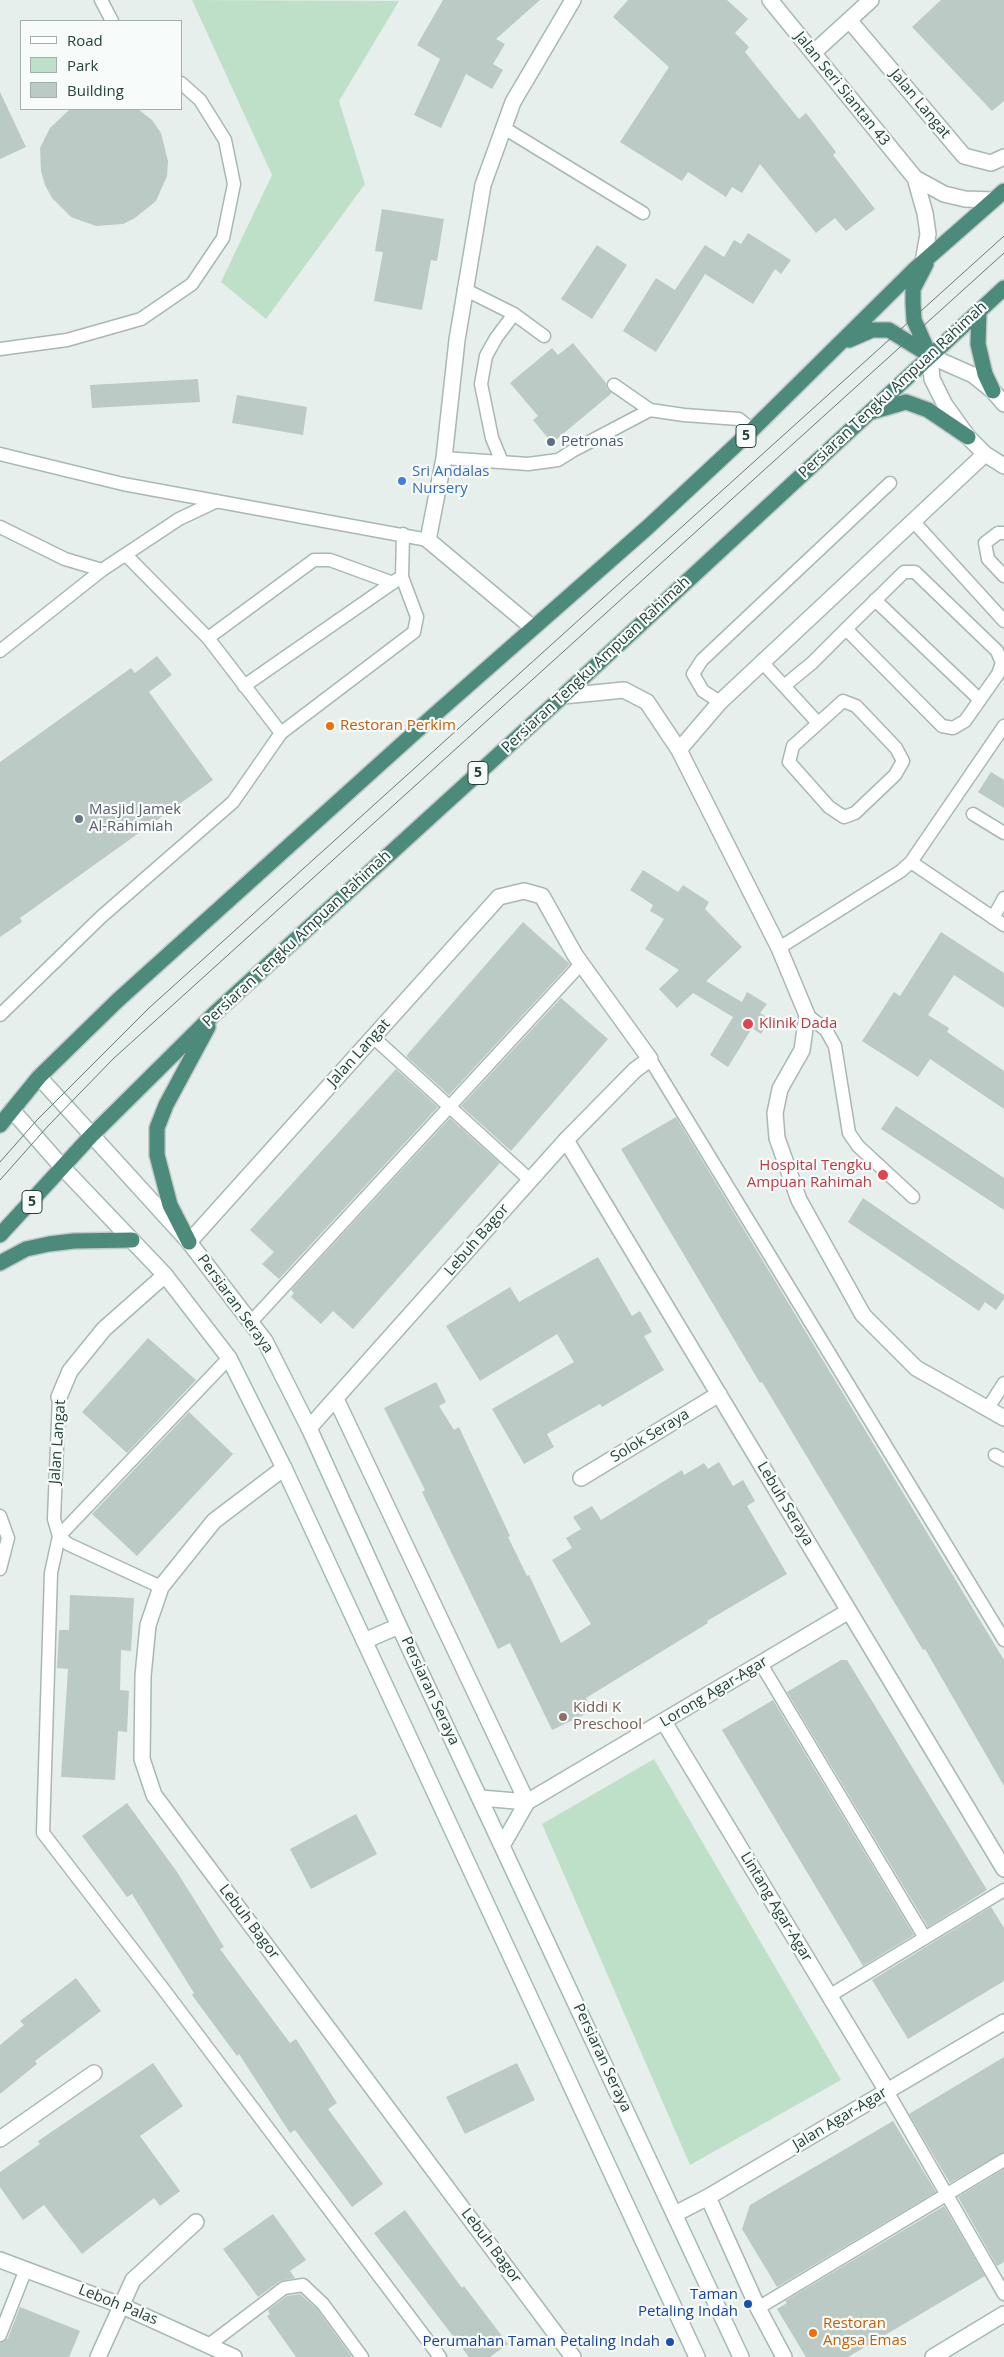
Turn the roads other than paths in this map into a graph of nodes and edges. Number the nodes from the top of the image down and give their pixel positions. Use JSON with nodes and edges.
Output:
{"nodes":[{"id":1,"x":101,"y":0,"type":"edge"},
{"id":2,"x":573,"y":0,"type":"edge"},
{"id":3,"x":770,"y":0,"type":"edge"},
{"id":4,"x":871,"y":0,"type":"edge"},
{"id":5,"x":111,"y":20,"type":"edge"},
{"id":6,"x":850,"y":20,"type":"junction"},
{"id":7,"x":813,"y":53,"type":"junction"},
{"id":8,"x":182,"y":84,"type":"edge"},
{"id":9,"x":504,"y":128,"type":"junction"},
{"id":10,"x":1004,"y":157,"type":"edge"},
{"id":11,"x":915,"y":178,"type":"junction"},
{"id":12,"x":999,"y":196,"type":"edge"},
{"id":13,"x":643,"y":213,"type":"dead end"},
{"id":14,"x":927,"y":258,"type":"junction"},
{"id":15,"x":1004,"y":288,"type":"edge"},
{"id":16,"x":464,"y":289,"type":"junction"},
{"id":17,"x":979,"y":311,"type":"junction"},
{"id":18,"x":514,"y":314,"type":"junction"},
{"id":19,"x":544,"y":336,"type":"dead end"},
{"id":20,"x":841,"y":344,"type":"junction"},
{"id":21,"x":0,"y":349,"type":"edge"},
{"id":22,"x":930,"y":356,"type":"junction"},
{"id":23,"x":614,"y":385,"type":"dead end"},
{"id":24,"x":994,"y":391,"type":"junction"},
{"id":25,"x":1004,"y":404,"type":"edge"},
{"id":26,"x":650,"y":410,"type":"junction"},
{"id":27,"x":868,"y":413,"type":"junction"},
{"id":28,"x":752,"y":430,"type":"junction"},
{"id":29,"x":968,"y":437,"type":"junction"},
{"id":30,"x":0,"y":454,"type":"edge"},
{"id":31,"x":985,"y":454,"type":"junction"},
{"id":32,"x":444,"y":458,"type":"junction"},
{"id":33,"x":502,"y":462,"type":"junction"},
{"id":34,"x":1004,"y":466,"type":"edge"},
{"id":35,"x":890,"y":483,"type":"dead end"},
{"id":36,"x":217,"y":501,"type":"junction"},
{"id":37,"x":913,"y":521,"type":"junction"},
{"id":38,"x":0,"y":527,"type":"edge"},
{"id":39,"x":1004,"y":533,"type":"edge"},
{"id":40,"x":403,"y":534,"type":"junction"},
{"id":41,"x":428,"y":540,"type":"junction"},
{"id":42,"x":126,"y":555,"type":"junction"},
{"id":43,"x":102,"y":570,"type":"junction"},
{"id":44,"x":1004,"y":576,"type":"edge"},
{"id":45,"x":397,"y":580,"type":"junction"},
{"id":46,"x":875,"y":600,"type":"junction"},
{"id":47,"x":1004,"y":621,"type":"edge"},
{"id":48,"x":533,"y":628,"type":"junction"},
{"id":49,"x":846,"y":629,"type":"junction"},
{"id":50,"x":208,"y":638,"type":"junction"},
{"id":51,"x":0,"y":651,"type":"edge"},
{"id":52,"x":762,"y":662,"type":"junction"},
{"id":53,"x":244,"y":686,"type":"junction"},
{"id":54,"x":784,"y":686,"type":"junction"},
{"id":55,"x":563,"y":696,"type":"junction"},
{"id":56,"x":980,"y":700,"type":"junction"},
{"id":57,"x":720,"y":702,"type":"junction"},
{"id":58,"x":818,"y":723,"type":"junction"},
{"id":59,"x":1004,"y":726,"type":"edge"},
{"id":60,"x":281,"y":733,"type":"junction"},
{"id":61,"x":679,"y":750,"type":"junction"},
{"id":62,"x":973,"y":814,"type":"dead end"},
{"id":63,"x":1004,"y":833,"type":"edge"},
{"id":64,"x":911,"y":862,"type":"junction"},
{"id":65,"x":1004,"y":898,"type":"edge"},
{"id":66,"x":999,"y":921,"type":"edge"},
{"id":67,"x":779,"y":948,"type":"junction"},
{"id":68,"x":581,"y":964,"type":"junction"},
{"id":69,"x":216,"y":1013,"type":"junction"},
{"id":70,"x":0,"y":1015,"type":"edge"},
{"id":71,"x":807,"y":1015,"type":"junction"},
{"id":72,"x":373,"y":1037,"type":"junction"},
{"id":73,"x":650,"y":1059,"type":"junction"},
{"id":74,"x":39,"y":1077,"type":"junction"},
{"id":75,"x":450,"y":1107,"type":"junction"},
{"id":76,"x":12,"y":1110,"type":"junction"},
{"id":77,"x":0,"y":1124,"type":"edge"},
{"id":78,"x":91,"y":1136,"type":"junction"},
{"id":79,"x":566,"y":1140,"type":"junction"},
{"id":80,"x":63,"y":1168,"type":"junction"},
{"id":81,"x":530,"y":1180,"type":"junction"},
{"id":82,"x":913,"y":1197,"type":"dead end"},
{"id":83,"x":0,"y":1235,"type":"edge"},
{"id":84,"x":132,"y":1240,"type":"junction"},
{"id":85,"x":189,"y":1242,"type":"junction"},
{"id":86,"x":0,"y":1263,"type":"edge"},
{"id":87,"x":166,"y":1275,"type":"junction"},
{"id":88,"x":251,"y":1322,"type":"junction"},
{"id":89,"x":229,"y":1358,"type":"junction"},
{"id":90,"x":1004,"y":1383,"type":"edge"},
{"id":91,"x":719,"y":1394,"type":"junction"},
{"id":92,"x":59,"y":1397,"type":"joint"},
{"id":93,"x":336,"y":1399,"type":"junction"},
{"id":94,"x":988,"y":1408,"type":"junction"},
{"id":95,"x":1004,"y":1418,"type":"edge"},
{"id":96,"x":309,"y":1428,"type":"junction"},
{"id":97,"x":284,"y":1468,"type":"junction"},
{"id":98,"x":580,"y":1478,"type":"dead end"},
{"id":99,"x":0,"y":1516,"type":"edge"},
{"id":100,"x":59,"y":1536,"type":"junction"},
{"id":101,"x":0,"y":1569,"type":"edge"},
{"id":102,"x":160,"y":1587,"type":"junction"},
{"id":103,"x":849,"y":1611,"type":"junction"},
{"id":104,"x":399,"y":1626,"type":"junction"},
{"id":105,"x":1004,"y":1640,"type":"edge"},
{"id":106,"x":364,"y":1641,"type":"junction"},
{"id":107,"x":761,"y":1664,"type":"junction"},
{"id":108,"x":664,"y":1722,"type":"junction"},
{"id":109,"x":481,"y":1798,"type":"junction"},
{"id":110,"x":527,"y":1802,"type":"junction"},
{"id":111,"x":503,"y":1844,"type":"junction"},
{"id":112,"x":1004,"y":1869,"type":"edge"},
{"id":113,"x":1004,"y":1890,"type":"edge"},
{"id":114,"x":925,"y":1938,"type":"junction"},
{"id":115,"x":829,"y":1996,"type":"junction"},
{"id":116,"x":1004,"y":2022,"type":"edge"},
{"id":117,"x":94,"y":2073,"type":"dead end"},
{"id":118,"x":887,"y":2091,"type":"junction"},
{"id":119,"x":0,"y":2139,"type":"edge"},
{"id":120,"x":1004,"y":2160,"type":"edge"},
{"id":121,"x":946,"y":2195,"type":"junction"},
{"id":122,"x":708,"y":2197,"type":"junction"},
{"id":123,"x":674,"y":2214,"type":"junction"},
{"id":124,"x":196,"y":2222,"type":"dead end"},
{"id":125,"x":0,"y":2260,"type":"edge"},
{"id":126,"x":26,"y":2269,"type":"junction"},
{"id":127,"x":1004,"y":2294,"type":"edge"},
{"id":128,"x":120,"y":2305,"type":"junction"},
{"id":129,"x":758,"y":2308,"type":"junction"},
{"id":130,"x":1004,"y":2314,"type":"edge"},
{"id":131,"x":0,"y":2335,"type":"edge"},
{"id":132,"x":210,"y":2344,"type":"junction"},
{"id":133,"x":103,"y":2354,"type":"edge"},
{"id":134,"x":234,"y":2357,"type":"edge"},
{"id":135,"x":362,"y":2357,"type":"edge"},
{"id":136,"x":440,"y":2357,"type":"edge"},
{"id":137,"x":573,"y":2357,"type":"edge"},
{"id":138,"x":697,"y":2357,"type":"edge"},
{"id":139,"x":741,"y":2357,"type":"edge"},
{"id":140,"x":784,"y":2357,"type":"edge"},
{"id":141,"x":933,"y":2357,"type":"edge"}],
"edges":[{"from":1,"to":5,"type":"lane"},
{"from":2,"to":9,"type":"street"},
{"from":3,"to":7,"type":"street","name":"Jalan Seri Siantan 43"},
{"from":4,"to":6,"type":"street"},
{"from":6,"to":7,"type":"street"},
{"from":6,"to":10,"type":"street","name":"Jalan Langat"},
{"from":7,"to":11,"type":"street","name":"Jalan Seri Siantan 43"},
{"from":8,"to":21,"type":"lane"},
{"from":9,"to":13,"type":"lane"},
{"from":9,"to":16,"type":"street"},
{"from":11,"to":12,"type":"street"},
{"from":11,"to":14,"type":"street"},
{"from":12,"to":14,"type":"highway","number":"5"},
{"from":14,"to":20,"type":"highway","number":"5"},
{"from":14,"to":22,"type":"highway"},
{"from":15,"to":17,"type":"highway","name":"Persiaran Tengku Ampuan Rahimah","number":"5"},
{"from":16,"to":18,"type":"lane"},
{"from":16,"to":32,"type":"street"},
{"from":17,"to":22,"type":"highway","name":"Persiaran Tengku Ampuan Rahimah","number":"5"},
{"from":17,"to":24,"type":"highway"},
{"from":18,"to":19,"type":"lane"},
{"from":18,"to":33,"type":"lane"},
{"from":20,"to":22,"type":"highway"},
{"from":20,"to":28,"type":"highway","number":"5"},
{"from":22,"to":24,"type":"street"},
{"from":22,"to":27,"type":"highway","name":"Persiaran Tengku Ampuan Rahimah","number":"5"},
{"from":22,"to":29,"type":"street"},
{"from":23,"to":26,"type":"lane"},
{"from":24,"to":25,"type":"street"},
{"from":26,"to":28,"type":"lane"},
{"from":26,"to":33,"type":"lane"},
{"from":27,"to":29,"type":"highway"},
{"from":27,"to":55,"type":"highway","name":"Persiaran Tengku Ampuan Rahimah","number":"5"},
{"from":28,"to":48,"type":"highway","number":"5"},
{"from":29,"to":31,"type":"street"},
{"from":30,"to":36,"type":"lane"},
{"from":31,"to":34,"type":"street"},
{"from":31,"to":37,"type":"street"},
{"from":32,"to":33,"type":"lane"},
{"from":32,"to":41,"type":"street"},
{"from":35,"to":57,"type":"lane"},
{"from":36,"to":40,"type":"lane"},
{"from":36,"to":42,"type":"lane"},
{"from":37,"to":47,"type":"lane"},
{"from":37,"to":52,"type":"street"},
{"from":38,"to":43,"type":"lane"},
{"from":39,"to":44,"type":"lane"},
{"from":40,"to":41,"type":"lane"},
{"from":40,"to":45,"type":"lane"},
{"from":41,"to":48,"type":"street"},
{"from":42,"to":43,"type":"lane"},
{"from":42,"to":50,"type":"lane"},
{"from":43,"to":51,"type":"lane"},
{"from":45,"to":50,"type":"lane"},
{"from":45,"to":53,"type":"lane"},
{"from":45,"to":60,"type":"lane"},
{"from":46,"to":49,"type":"lane"},
{"from":46,"to":56,"type":"lane"},
{"from":46,"to":56,"type":"lane"},
{"from":48,"to":74,"type":"highway","number":"5"},
{"from":49,"to":54,"type":"lane"},
{"from":49,"to":56,"type":"lane"},
{"from":50,"to":53,"type":"lane"},
{"from":52,"to":54,"type":"lane"},
{"from":52,"to":57,"type":"street"},
{"from":53,"to":60,"type":"lane"},
{"from":54,"to":58,"type":"lane"},
{"from":55,"to":61,"type":"street"},
{"from":55,"to":69,"type":"highway","name":"Persiaran Tengku Ampuan Rahimah","number":"5"},
{"from":57,"to":61,"type":"street"},
{"from":58,"to":58,"type":"lane"},
{"from":59,"to":64,"type":"lane"},
{"from":60,"to":70,"type":"lane"},
{"from":61,"to":67,"type":"street"},
{"from":62,"to":63,"type":"lane"},
{"from":64,"to":66,"type":"lane"},
{"from":64,"to":67,"type":"lane"},
{"from":65,"to":66,"type":"lane"},
{"from":67,"to":71,"type":"street"},
{"from":68,"to":72,"type":"street","name":"Jalan Langat"},
{"from":68,"to":73,"type":"street"},
{"from":68,"to":75,"type":"lane"},
{"from":69,"to":78,"type":"highway","name":"Persiaran Tengku Ampuan Rahimah","number":"5"},
{"from":69,"to":85,"type":"highway"},
{"from":71,"to":82,"type":"lane"},
{"from":71,"to":94,"type":"street"},
{"from":72,"to":75,"type":"lane"},
{"from":72,"to":85,"type":"street","name":"Jalan Langat"},
{"from":73,"to":79,"type":"street","name":"Lebuh Bagor"},
{"from":73,"to":105,"type":"lane"},
{"from":74,"to":76,"type":"highway","number":"5"},
{"from":74,"to":78,"type":"street","name":"Persiaran Seraya"},
{"from":75,"to":81,"type":"lane"},
{"from":75,"to":88,"type":"lane"},
{"from":76,"to":77,"type":"highway","number":"5"},
{"from":76,"to":80,"type":"street"},
{"from":78,"to":80,"type":"highway","name":"Persiaran Tengku Ampuan Rahimah","number":"5"},
{"from":78,"to":85,"type":"street","name":"Persiaran Seraya"},
{"from":79,"to":81,"type":"street","name":"Lebuh Bagor"},
{"from":79,"to":91,"type":"street","name":"Lebuh Seraya"},
{"from":80,"to":83,"type":"highway","name":"Persiaran Tengku Ampuan Rahimah","number":"5"},
{"from":80,"to":84,"type":"street"},
{"from":81,"to":93,"type":"street","name":"Lebuh Bagor"},
{"from":84,"to":86,"type":"highway"},
{"from":84,"to":87,"type":"street"},
{"from":85,"to":88,"type":"street","name":"Persiaran Seraya"},
{"from":87,"to":89,"type":"street"},
{"from":87,"to":92,"type":"street","name":"Jalan Langat"},
{"from":88,"to":96,"type":"street","name":"Persiaran Seraya"},
{"from":89,"to":97,"type":"street"},
{"from":89,"to":100,"type":"lane"},
{"from":90,"to":94,"type":"lane"},
{"from":91,"to":98,"type":"street","name":"Solok Seraya"},
{"from":91,"to":103,"type":"street","name":"Lebuh Seraya"},
{"from":92,"to":100,"type":"lane","name":"Jalan Langat"},
{"from":93,"to":96,"type":"street","name":"Lebuh Bagor"},
{"from":93,"to":110,"type":"street"},
{"from":94,"to":95,"type":"street"},
{"from":96,"to":104,"type":"street","name":"Persiaran Seraya"},
{"from":97,"to":102,"type":"street","name":"Lebuh Bagor"},
{"from":97,"to":106,"type":"street"},
{"from":99,"to":101,"type":"lane"},
{"from":100,"to":102,"type":"lane"},
{"from":100,"to":136,"type":"lane"},
{"from":102,"to":137,"type":"street","name":"Lebuh Bagor"},
{"from":103,"to":107,"type":"street","name":"Lorong Agar-Agar"},
{"from":103,"to":112,"type":"street","name":"Lebuh Seraya"},
{"from":104,"to":106,"type":"street"},
{"from":104,"to":109,"type":"street","name":"Persiaran Seraya"},
{"from":106,"to":138,"type":"street"},
{"from":107,"to":108,"type":"street","name":"Lorong Agar-Agar"},
{"from":107,"to":114,"type":"lane"},
{"from":108,"to":110,"type":"street","name":"Lorong Agar-Agar"},
{"from":108,"to":115,"type":"street","name":"Lintang Agar-Agar"},
{"from":109,"to":110,"type":"street"},
{"from":109,"to":111,"type":"street","name":"Persiaran Seraya"},
{"from":110,"to":111,"type":"street"},
{"from":111,"to":123,"type":"street","name":"Persiaran Seraya"},
{"from":113,"to":114,"type":"lane"},
{"from":114,"to":115,"type":"lane"},
{"from":115,"to":118,"type":"street","name":"Lintang Agar-Agar"},
{"from":116,"to":118,"type":"street","name":"Jalan Agar-Agar"},
{"from":117,"to":119,"type":"street"},
{"from":118,"to":121,"type":"lane"},
{"from":118,"to":122,"type":"street","name":"Jalan Agar-Agar"},
{"from":120,"to":121,"type":"lane"},
{"from":121,"to":127,"type":"lane"},
{"from":121,"to":129,"type":"lane"},
{"from":122,"to":123,"type":"street","name":"Jalan Agar-Agar"},
{"from":122,"to":129,"type":"street"},
{"from":123,"to":139,"type":"street","name":"Persiaran Seraya"},
{"from":124,"to":128,"type":"street"},
{"from":125,"to":126,"type":"street","name":"Leboh Palas"},
{"from":126,"to":128,"type":"street","name":"Leboh Palas"},
{"from":126,"to":131,"type":"lane"},
{"from":128,"to":132,"type":"street","name":"Leboh Palas"},
{"from":128,"to":133,"type":"street"},
{"from":129,"to":140,"type":"street"},
{"from":130,"to":141,"type":"street"},
{"from":132,"to":134,"type":"street","name":"Leboh Palas"},
{"from":132,"to":135,"type":"lane"}]}
